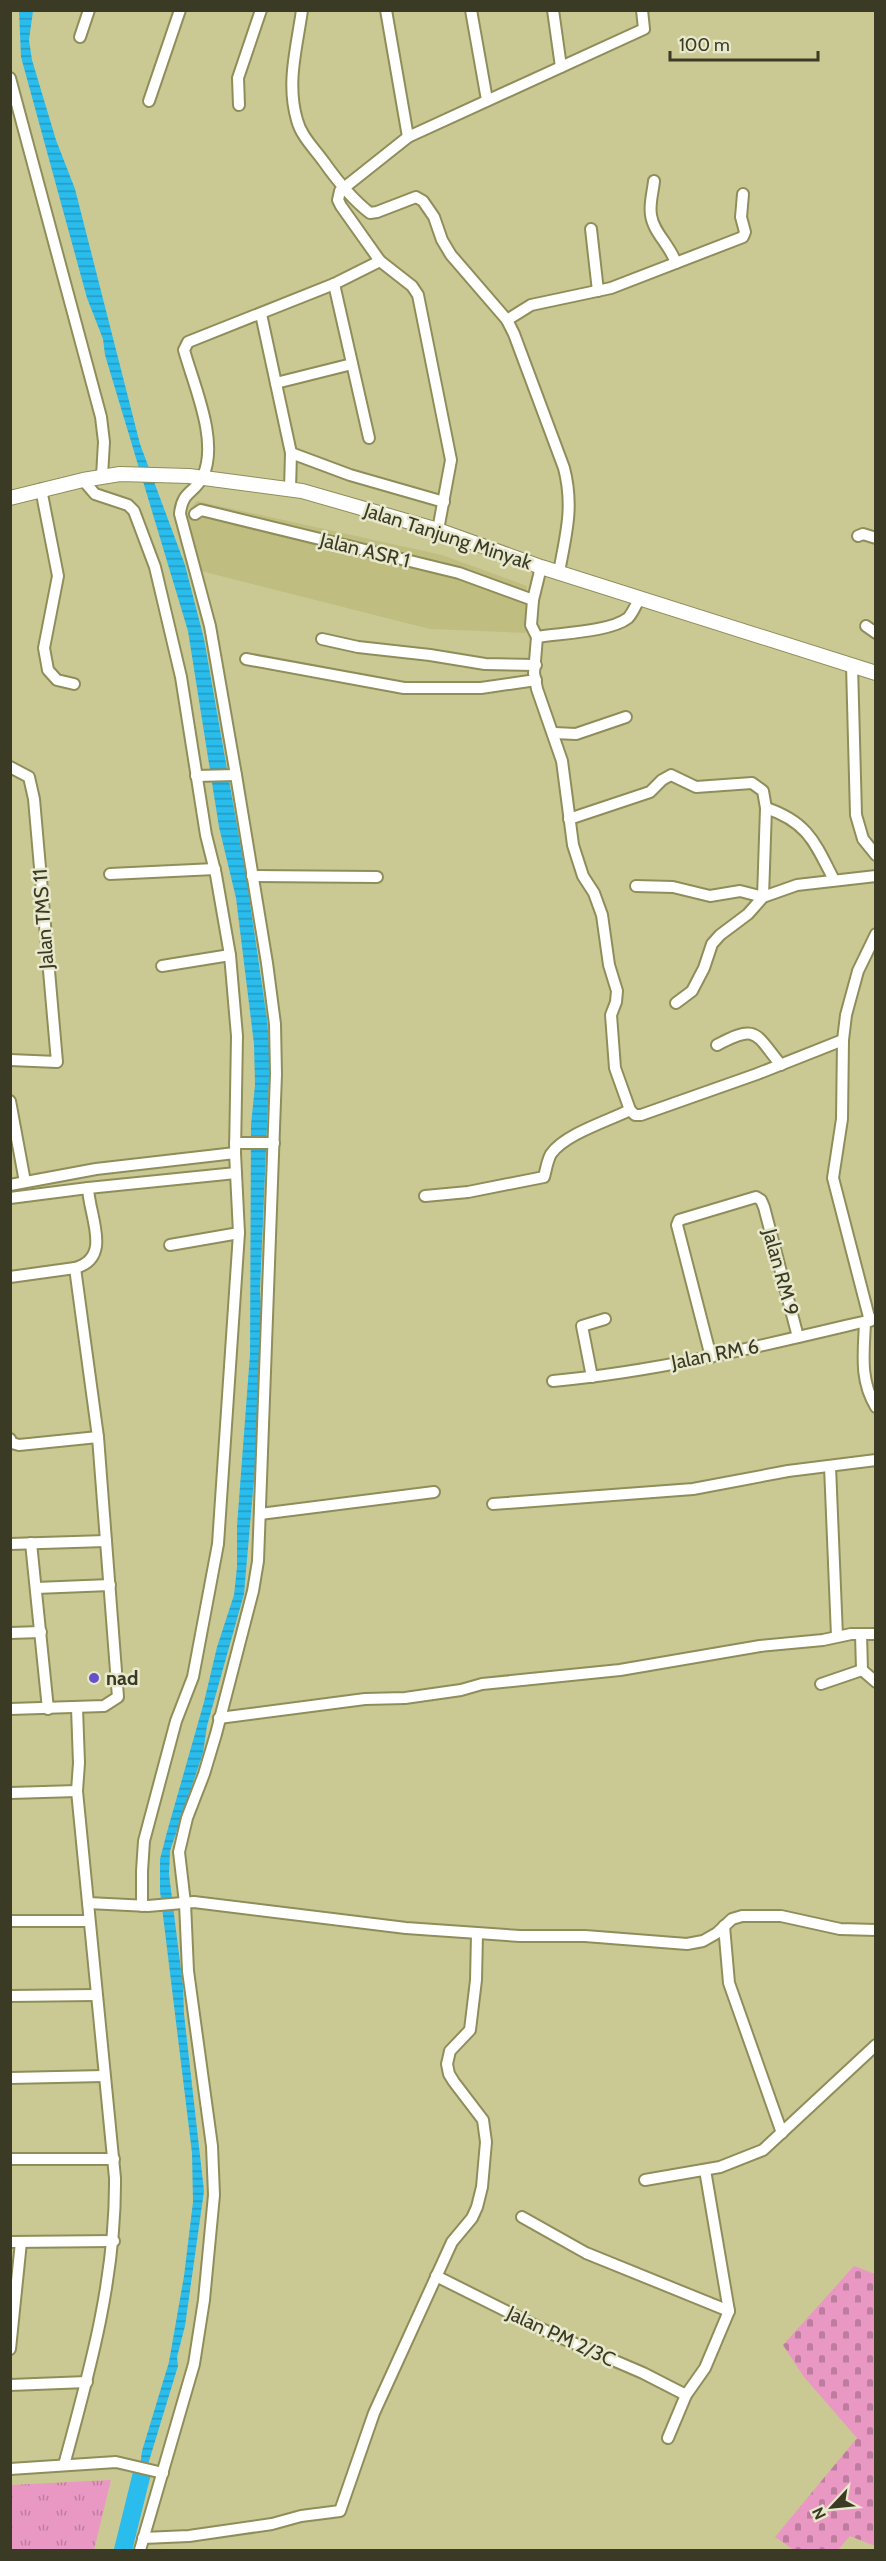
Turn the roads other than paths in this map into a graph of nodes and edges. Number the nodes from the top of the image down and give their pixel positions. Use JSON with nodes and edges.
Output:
{"nodes":[{"id":1,"x":89,"y":10,"type":"edge"},
{"id":2,"x":180,"y":10,"type":"edge"},
{"id":3,"x":261,"y":10,"type":"edge"},
{"id":4,"x":302,"y":10,"type":"edge"},
{"id":5,"x":386,"y":10,"type":"edge"},
{"id":6,"x":471,"y":10,"type":"edge"},
{"id":7,"x":553,"y":10,"type":"edge"},
{"id":8,"x":642,"y":10,"type":"edge"},
{"id":9,"x":80,"y":37,"type":"dead end"},
{"id":10,"x":561,"y":67,"type":"junction"},
{"id":11,"x":10,"y":78,"type":"edge"},
{"id":12,"x":487,"y":100,"type":"junction"},
{"id":13,"x":149,"y":101,"type":"dead end"},
{"id":14,"x":239,"y":105,"type":"dead end"},
{"id":15,"x":16,"y":118,"type":"edge"},
{"id":16,"x":408,"y":137,"type":"junction"},
{"id":17,"x":654,"y":181,"type":"dead end"},
{"id":18,"x":345,"y":186,"type":"junction"},
{"id":19,"x":743,"y":194,"type":"dead end"},
{"id":20,"x":591,"y":229,"type":"dead end"},
{"id":21,"x":380,"y":261,"type":"junction"},
{"id":22,"x":676,"y":263,"type":"junction"},
{"id":23,"x":334,"y":284,"type":"junction"},
{"id":24,"x":598,"y":291,"type":"junction"},
{"id":25,"x":261,"y":314,"type":"junction"},
{"id":26,"x":507,"y":320,"type":"junction"},
{"id":27,"x":351,"y":364,"type":"junction"},
{"id":28,"x":276,"y":383,"type":"junction"},
{"id":29,"x":369,"y":438,"type":"dead end"},
{"id":30,"x":291,"y":453,"type":"junction"},
{"id":31,"x":102,"y":476,"type":"junction"},
{"id":32,"x":203,"y":477,"type":"junction"},
{"id":33,"x":82,"y":480,"type":"junction"},
{"id":34,"x":41,"y":489,"type":"junction"},
{"id":35,"x":290,"y":489,"type":"junction"},
{"id":36,"x":10,"y":498,"type":"edge"},
{"id":37,"x":444,"y":502,"type":"junction"},
{"id":38,"x":195,"y":514,"type":"dead end"},
{"id":39,"x":438,"y":530,"type":"junction"},
{"id":40,"x":858,"y":536,"type":"dead end"},
{"id":41,"x":876,"y":538,"type":"edge"},
{"id":42,"x":541,"y":567,"type":"junction"},
{"id":43,"x":560,"y":572,"type":"junction"},
{"id":44,"x":640,"y":598,"type":"junction"},
{"id":45,"x":533,"y":600,"type":"junction"},
{"id":46,"x":537,"y":637,"type":"junction"},
{"id":47,"x":322,"y":639,"type":"dead end"},
{"id":48,"x":246,"y":659,"type":"dead end"},
{"id":49,"x":536,"y":664,"type":"junction"},
{"id":50,"x":852,"y":665,"type":"junction"},
{"id":51,"x":876,"y":673,"type":"edge"},
{"id":52,"x":536,"y":681,"type":"junction"},
{"id":53,"x":74,"y":684,"type":"dead end"},
{"id":54,"x":626,"y":717,"type":"dead end"},
{"id":55,"x":554,"y":733,"type":"junction"},
{"id":56,"x":10,"y":767,"type":"edge"},
{"id":57,"x":232,"y":775,"type":"junction"},
{"id":58,"x":198,"y":776,"type":"junction"},
{"id":59,"x":766,"y":808,"type":"junction"},
{"id":60,"x":569,"y":819,"type":"junction"},
{"id":61,"x":876,"y":855,"type":"edge"},
{"id":62,"x":214,"y":869,"type":"junction"},
{"id":63,"x":110,"y":874,"type":"dead end"},
{"id":64,"x":252,"y":876,"type":"junction"},
{"id":65,"x":876,"y":876,"type":"edge"},
{"id":66,"x":377,"y":877,"type":"dead end"},
{"id":67,"x":834,"y":880,"type":"junction"},
{"id":68,"x":636,"y":886,"type":"dead end"},
{"id":69,"x":763,"y":897,"type":"junction"},
{"id":70,"x":876,"y":934,"type":"edge"},
{"id":71,"x":230,"y":955,"type":"junction"},
{"id":72,"x":162,"y":966,"type":"dead end"},
{"id":73,"x":676,"y":1004,"type":"dead end"},
{"id":74,"x":843,"y":1040,"type":"junction"},
{"id":75,"x":717,"y":1045,"type":"dead end"},
{"id":76,"x":10,"y":1060,"type":"edge"},
{"id":77,"x":780,"y":1065,"type":"junction"},
{"id":78,"x":10,"y":1101,"type":"edge"},
{"id":79,"x":630,"y":1110,"type":"junction"},
{"id":80,"x":270,"y":1143,"type":"junction"},
{"id":81,"x":236,"y":1146,"type":"junction"},
{"id":82,"x":236,"y":1173,"type":"junction"},
{"id":83,"x":25,"y":1182,"type":"junction"},
{"id":84,"x":10,"y":1185,"type":"edge"},
{"id":85,"x":88,"y":1188,"type":"junction"},
{"id":86,"x":425,"y":1196,"type":"dead end"},
{"id":87,"x":10,"y":1198,"type":"edge"},
{"id":88,"x":239,"y":1233,"type":"junction"},
{"id":89,"x":170,"y":1245,"type":"dead end"},
{"id":90,"x":75,"y":1268,"type":"junction"},
{"id":91,"x":10,"y":1277,"type":"edge"},
{"id":92,"x":605,"y":1319,"type":"dead end"},
{"id":93,"x":870,"y":1320,"type":"edge"},
{"id":94,"x":798,"y":1337,"type":"junction"},
{"id":95,"x":711,"y":1357,"type":"junction"},
{"id":96,"x":592,"y":1377,"type":"junction"},
{"id":97,"x":553,"y":1381,"type":"dead end"},
{"id":98,"x":876,"y":1407,"type":"edge"},
{"id":99,"x":99,"y":1437,"type":"junction"},
{"id":100,"x":11,"y":1441,"type":"edge"},
{"id":101,"x":876,"y":1460,"type":"edge"},
{"id":102,"x":830,"y":1466,"type":"junction"},
{"id":103,"x":434,"y":1492,"type":"dead end"},
{"id":104,"x":493,"y":1504,"type":"dead end"},
{"id":105,"x":260,"y":1514,"type":"junction"},
{"id":106,"x":106,"y":1541,"type":"junction"},
{"id":107,"x":31,"y":1543,"type":"junction"},
{"id":108,"x":10,"y":1544,"type":"edge"},
{"id":109,"x":110,"y":1585,"type":"junction"},
{"id":110,"x":36,"y":1588,"type":"junction"},
{"id":111,"x":40,"y":1632,"type":"junction"},
{"id":112,"x":10,"y":1633,"type":"edge"},
{"id":113,"x":861,"y":1634,"type":"junction"},
{"id":114,"x":876,"y":1634,"type":"edge"},
{"id":115,"x":837,"y":1636,"type":"junction"},
{"id":116,"x":862,"y":1670,"type":"junction"},
{"id":117,"x":876,"y":1682,"type":"edge"},
{"id":118,"x":821,"y":1684,"type":"dead end"},
{"id":119,"x":48,"y":1708,"type":"junction"},
{"id":120,"x":77,"y":1708,"type":"junction"},
{"id":121,"x":10,"y":1709,"type":"edge"},
{"id":122,"x":219,"y":1718,"type":"junction"},
{"id":123,"x":77,"y":1791,"type":"junction"},
{"id":124,"x":10,"y":1793,"type":"edge"},
{"id":125,"x":88,"y":1903,"type":"junction"},
{"id":126,"x":180,"y":1904,"type":"junction"},
{"id":127,"x":145,"y":1906,"type":"junction"},
{"id":128,"x":10,"y":1921,"type":"edge"},
{"id":129,"x":89,"y":1921,"type":"junction"},
{"id":130,"x":724,"y":1926,"type":"junction"},
{"id":131,"x":876,"y":1930,"type":"edge"},
{"id":132,"x":477,"y":1934,"type":"junction"},
{"id":133,"x":96,"y":1995,"type":"junction"},
{"id":134,"x":10,"y":1996,"type":"edge"},
{"id":135,"x":876,"y":2045,"type":"edge"},
{"id":136,"x":104,"y":2076,"type":"junction"},
{"id":137,"x":10,"y":2078,"type":"edge"},
{"id":138,"x":782,"y":2133,"type":"junction"},
{"id":139,"x":10,"y":2159,"type":"edge"},
{"id":140,"x":114,"y":2159,"type":"junction"},
{"id":141,"x":705,"y":2170,"type":"junction"},
{"id":142,"x":645,"y":2180,"type":"dead end"},
{"id":143,"x":522,"y":2217,"type":"dead end"},
{"id":144,"x":114,"y":2241,"type":"junction"},
{"id":145,"x":16,"y":2242,"type":"edge"},
{"id":146,"x":436,"y":2276,"type":"junction"},
{"id":147,"x":729,"y":2311,"type":"junction"},
{"id":148,"x":10,"y":2349,"type":"edge"},
{"id":149,"x":87,"y":2382,"type":"junction"},
{"id":150,"x":10,"y":2385,"type":"edge"},
{"id":151,"x":686,"y":2395,"type":"junction"},
{"id":152,"x":668,"y":2438,"type":"dead end"},
{"id":153,"x":64,"y":2465,"type":"junction"},
{"id":154,"x":10,"y":2469,"type":"edge"},
{"id":155,"x":159,"y":2472,"type":"junction"},
{"id":156,"x":143,"y":2538,"type":"junction"},
{"id":157,"x":140,"y":2550,"type":"edge"}],
"edges":[{"from":1,"to":9,"type":"street"},
{"from":2,"to":13,"type":"street"},
{"from":3,"to":14,"type":"street"},
{"from":4,"to":18,"type":"street"},
{"from":5,"to":16,"type":"street"},
{"from":6,"to":12,"type":"street"},
{"from":7,"to":10,"type":"street"},
{"from":8,"to":10,"type":"street"},
{"from":10,"to":12,"type":"street"},
{"from":11,"to":15,"type":"street"},
{"from":12,"to":16,"type":"street"},
{"from":15,"to":31,"type":"street"},
{"from":16,"to":18,"type":"street"},
{"from":17,"to":22,"type":"street"},
{"from":18,"to":21,"type":"street"},
{"from":18,"to":26,"type":"street"},
{"from":19,"to":22,"type":"street"},
{"from":20,"to":24,"type":"street"},
{"from":21,"to":23,"type":"street"},
{"from":21,"to":37,"type":"street"},
{"from":22,"to":24,"type":"street"},
{"from":23,"to":25,"type":"street"},
{"from":23,"to":27,"type":"street"},
{"from":24,"to":26,"type":"street"},
{"from":25,"to":28,"type":"street"},
{"from":25,"to":32,"type":"street"},
{"from":26,"to":43,"type":"street"},
{"from":27,"to":28,"type":"street"},
{"from":27,"to":29,"type":"street"},
{"from":28,"to":30,"type":"street"},
{"from":30,"to":35,"type":"street"},
{"from":30,"to":37,"type":"street"},
{"from":31,"to":32,"type":"main road","name":"Jalan Tanjung Minyak"},
{"from":31,"to":33,"type":"main road","name":"Jalan Tanjung Minyak"},
{"from":32,"to":35,"type":"main road","name":"Jalan Tanjung Minyak"},
{"from":32,"to":57,"type":"street"},
{"from":33,"to":34,"type":"main road","name":"Jalan Tanjung Minyak"},
{"from":33,"to":58,"type":"street"},
{"from":34,"to":36,"type":"main road","name":"Jalan Tanjung Minyak"},
{"from":34,"to":53,"type":"street"},
{"from":35,"to":39,"type":"main road","name":"Jalan Tanjung Minyak"},
{"from":37,"to":39,"type":"street"},
{"from":38,"to":45,"type":"street","name":"Jalan ASR 1"},
{"from":39,"to":42,"type":"main road","name":"Jalan Tanjung Minyak"},
{"from":40,"to":41,"type":"street"},
{"from":42,"to":43,"type":"main road","name":"Jalan Tanjung Minyak"},
{"from":42,"to":45,"type":"street"},
{"from":43,"to":44,"type":"main road","name":"Jalan Tanjung Minyak"},
{"from":44,"to":46,"type":"street"},
{"from":44,"to":50,"type":"main road","name":"Jalan Tanjung Minyak"},
{"from":45,"to":46,"type":"street"},
{"from":46,"to":49,"type":"street"},
{"from":47,"to":49,"type":"street"},
{"from":48,"to":52,"type":"street"},
{"from":49,"to":52,"type":"street"},
{"from":50,"to":51,"type":"main road","name":"Jalan Tanjung Minyak"},
{"from":50,"to":61,"type":"street"},
{"from":52,"to":55,"type":"street"},
{"from":54,"to":55,"type":"street"},
{"from":55,"to":60,"type":"street"},
{"from":56,"to":76,"type":"street","name":"Jalan TMS 11"},
{"from":57,"to":58,"type":"street"},
{"from":57,"to":64,"type":"street"},
{"from":58,"to":62,"type":"street"},
{"from":59,"to":60,"type":"street"},
{"from":59,"to":67,"type":"street"},
{"from":59,"to":69,"type":"street"},
{"from":60,"to":79,"type":"street"},
{"from":62,"to":63,"type":"street"},
{"from":62,"to":71,"type":"street"},
{"from":64,"to":66,"type":"street"},
{"from":64,"to":80,"type":"street"},
{"from":65,"to":67,"type":"street"},
{"from":67,"to":69,"type":"street"},
{"from":68,"to":69,"type":"street"},
{"from":69,"to":73,"type":"street"},
{"from":70,"to":74,"type":"street"},
{"from":71,"to":72,"type":"street"},
{"from":71,"to":81,"type":"street"},
{"from":74,"to":77,"type":"street"},
{"from":74,"to":93,"type":"street"},
{"from":75,"to":77,"type":"street"},
{"from":77,"to":79,"type":"street"},
{"from":78,"to":83,"type":"street"},
{"from":79,"to":86,"type":"street"},
{"from":80,"to":81,"type":"street"},
{"from":80,"to":105,"type":"street"},
{"from":81,"to":82,"type":"street"},
{"from":81,"to":83,"type":"street"},
{"from":82,"to":85,"type":"street"},
{"from":82,"to":88,"type":"street"},
{"from":83,"to":84,"type":"street"},
{"from":85,"to":87,"type":"street"},
{"from":85,"to":90,"type":"street"},
{"from":88,"to":89,"type":"street"},
{"from":88,"to":127,"type":"street"},
{"from":90,"to":91,"type":"street"},
{"from":90,"to":99,"type":"street"},
{"from":92,"to":96,"type":"street"},
{"from":93,"to":94,"type":"street","name":"Jalan RM 6"},
{"from":93,"to":98,"type":"street"},
{"from":94,"to":95,"type":"street","name":"Jalan RM 6"},
{"from":94,"to":95,"type":"street","name":"Jalan RM 9"},
{"from":95,"to":96,"type":"street","name":"Jalan RM 6"},
{"from":96,"to":97,"type":"street","name":"Jalan RM 6"},
{"from":99,"to":100,"type":"street"},
{"from":99,"to":106,"type":"street"},
{"from":101,"to":102,"type":"street"},
{"from":102,"to":104,"type":"street"},
{"from":102,"to":115,"type":"street"},
{"from":103,"to":105,"type":"street"},
{"from":105,"to":122,"type":"street"},
{"from":106,"to":107,"type":"street"},
{"from":106,"to":109,"type":"street"},
{"from":107,"to":108,"type":"street"},
{"from":107,"to":110,"type":"street"},
{"from":109,"to":110,"type":"street"},
{"from":109,"to":120,"type":"street"},
{"from":110,"to":111,"type":"street"},
{"from":111,"to":112,"type":"street"},
{"from":111,"to":119,"type":"street"},
{"from":113,"to":114,"type":"street"},
{"from":113,"to":115,"type":"street"},
{"from":113,"to":116,"type":"street"},
{"from":115,"to":122,"type":"street"},
{"from":116,"to":117,"type":"street"},
{"from":116,"to":118,"type":"street"},
{"from":119,"to":120,"type":"street"},
{"from":119,"to":121,"type":"street"},
{"from":120,"to":123,"type":"street"},
{"from":122,"to":126,"type":"street"},
{"from":123,"to":124,"type":"street"},
{"from":123,"to":125,"type":"street"},
{"from":125,"to":127,"type":"street"},
{"from":125,"to":129,"type":"street"},
{"from":126,"to":127,"type":"street"},
{"from":126,"to":132,"type":"street"},
{"from":126,"to":155,"type":"street"},
{"from":128,"to":129,"type":"street"},
{"from":129,"to":133,"type":"street"},
{"from":130,"to":131,"type":"street"},
{"from":130,"to":132,"type":"street"},
{"from":130,"to":138,"type":"street"},
{"from":132,"to":146,"type":"street"},
{"from":133,"to":134,"type":"street"},
{"from":133,"to":136,"type":"street"},
{"from":135,"to":138,"type":"street"},
{"from":136,"to":137,"type":"street"},
{"from":136,"to":140,"type":"street"},
{"from":138,"to":141,"type":"street"},
{"from":139,"to":140,"type":"street"},
{"from":140,"to":144,"type":"street"},
{"from":141,"to":142,"type":"street"},
{"from":141,"to":147,"type":"street"},
{"from":143,"to":147,"type":"street"},
{"from":144,"to":145,"type":"street"},
{"from":144,"to":149,"type":"street"},
{"from":145,"to":148,"type":"street"},
{"from":146,"to":151,"type":"street","name":"Jalan PM 2/3C"},
{"from":146,"to":156,"type":"street"},
{"from":147,"to":151,"type":"street"},
{"from":149,"to":150,"type":"street"},
{"from":149,"to":153,"type":"street"},
{"from":151,"to":152,"type":"street"},
{"from":153,"to":154,"type":"street"},
{"from":153,"to":155,"type":"street"},
{"from":155,"to":156,"type":"street"},
{"from":156,"to":157,"type":"street"}]}
